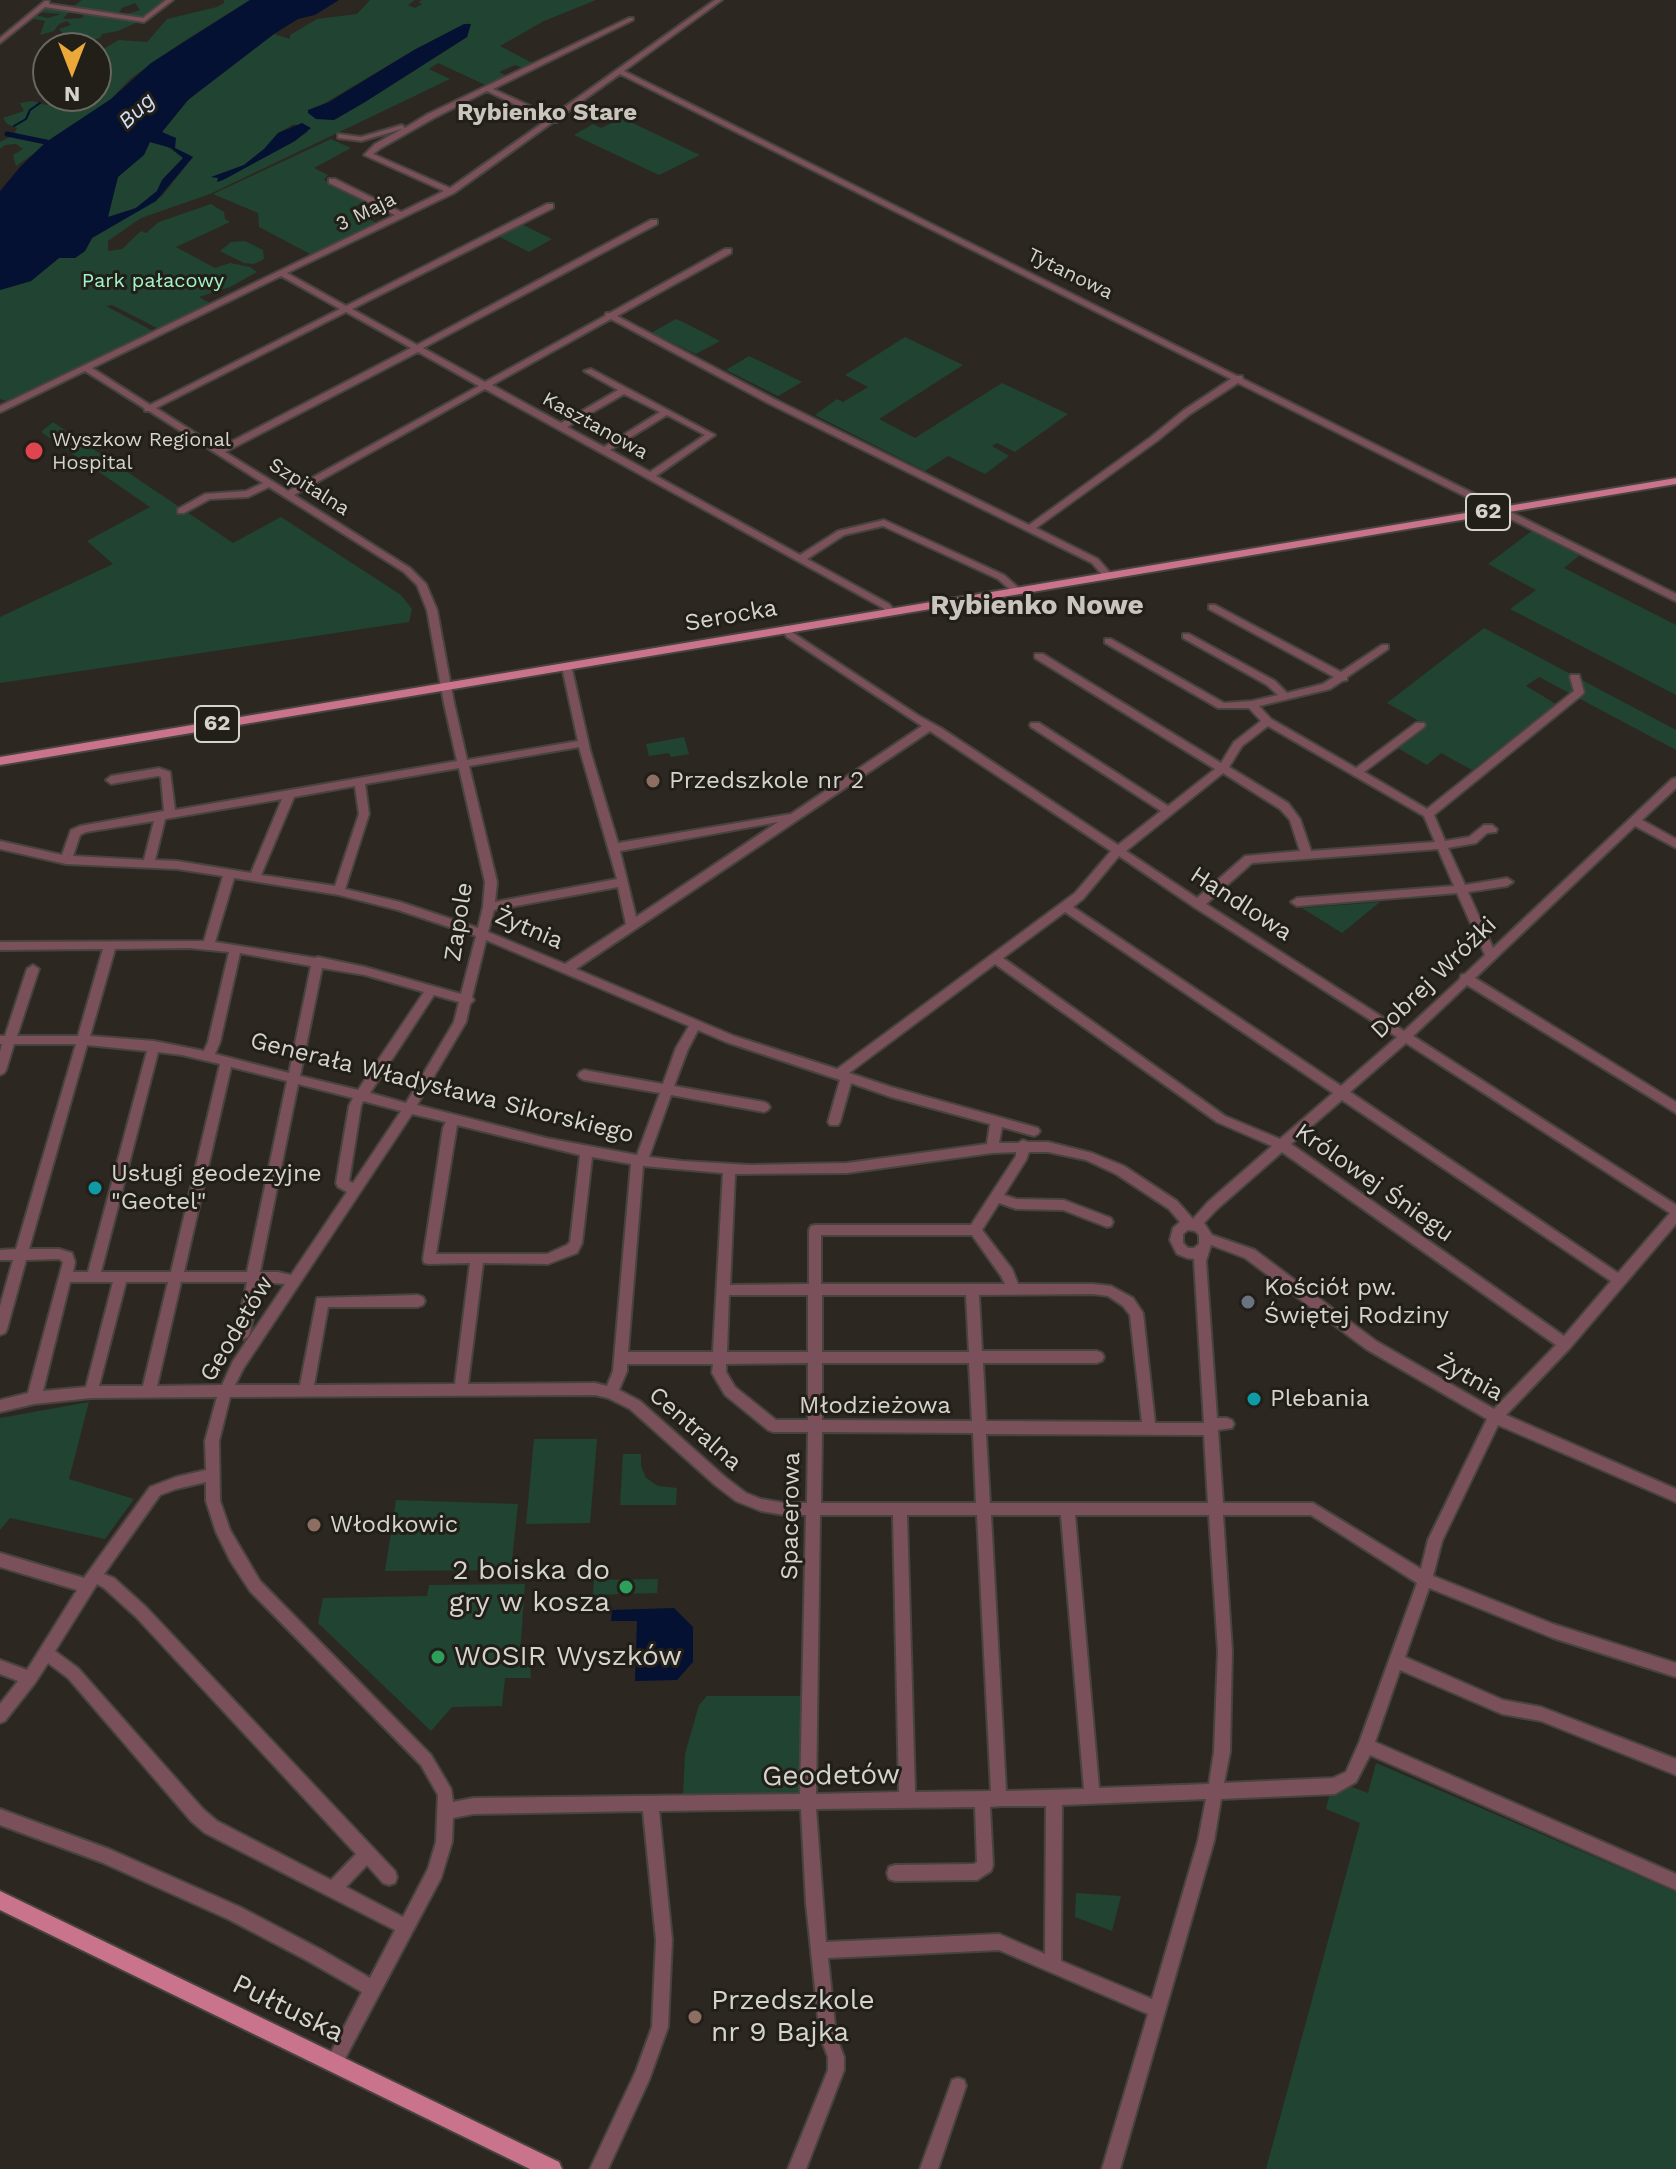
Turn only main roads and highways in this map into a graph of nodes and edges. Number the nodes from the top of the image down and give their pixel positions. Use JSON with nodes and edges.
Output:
{"nodes":[{"id":1,"x":1676,"y":481,"type":"edge"},
{"id":2,"x":0,"y":759,"type":"edge"},
{"id":3,"x":0,"y":1900,"type":"edge"},
{"id":4,"x":552,"y":2169,"type":"edge"}],
"edges":[{"from":1,"to":2,"type":"main road","name":"Serocka","number":"62"},
{"from":3,"to":4,"type":"main road","name":"Pułtuska"}]}
